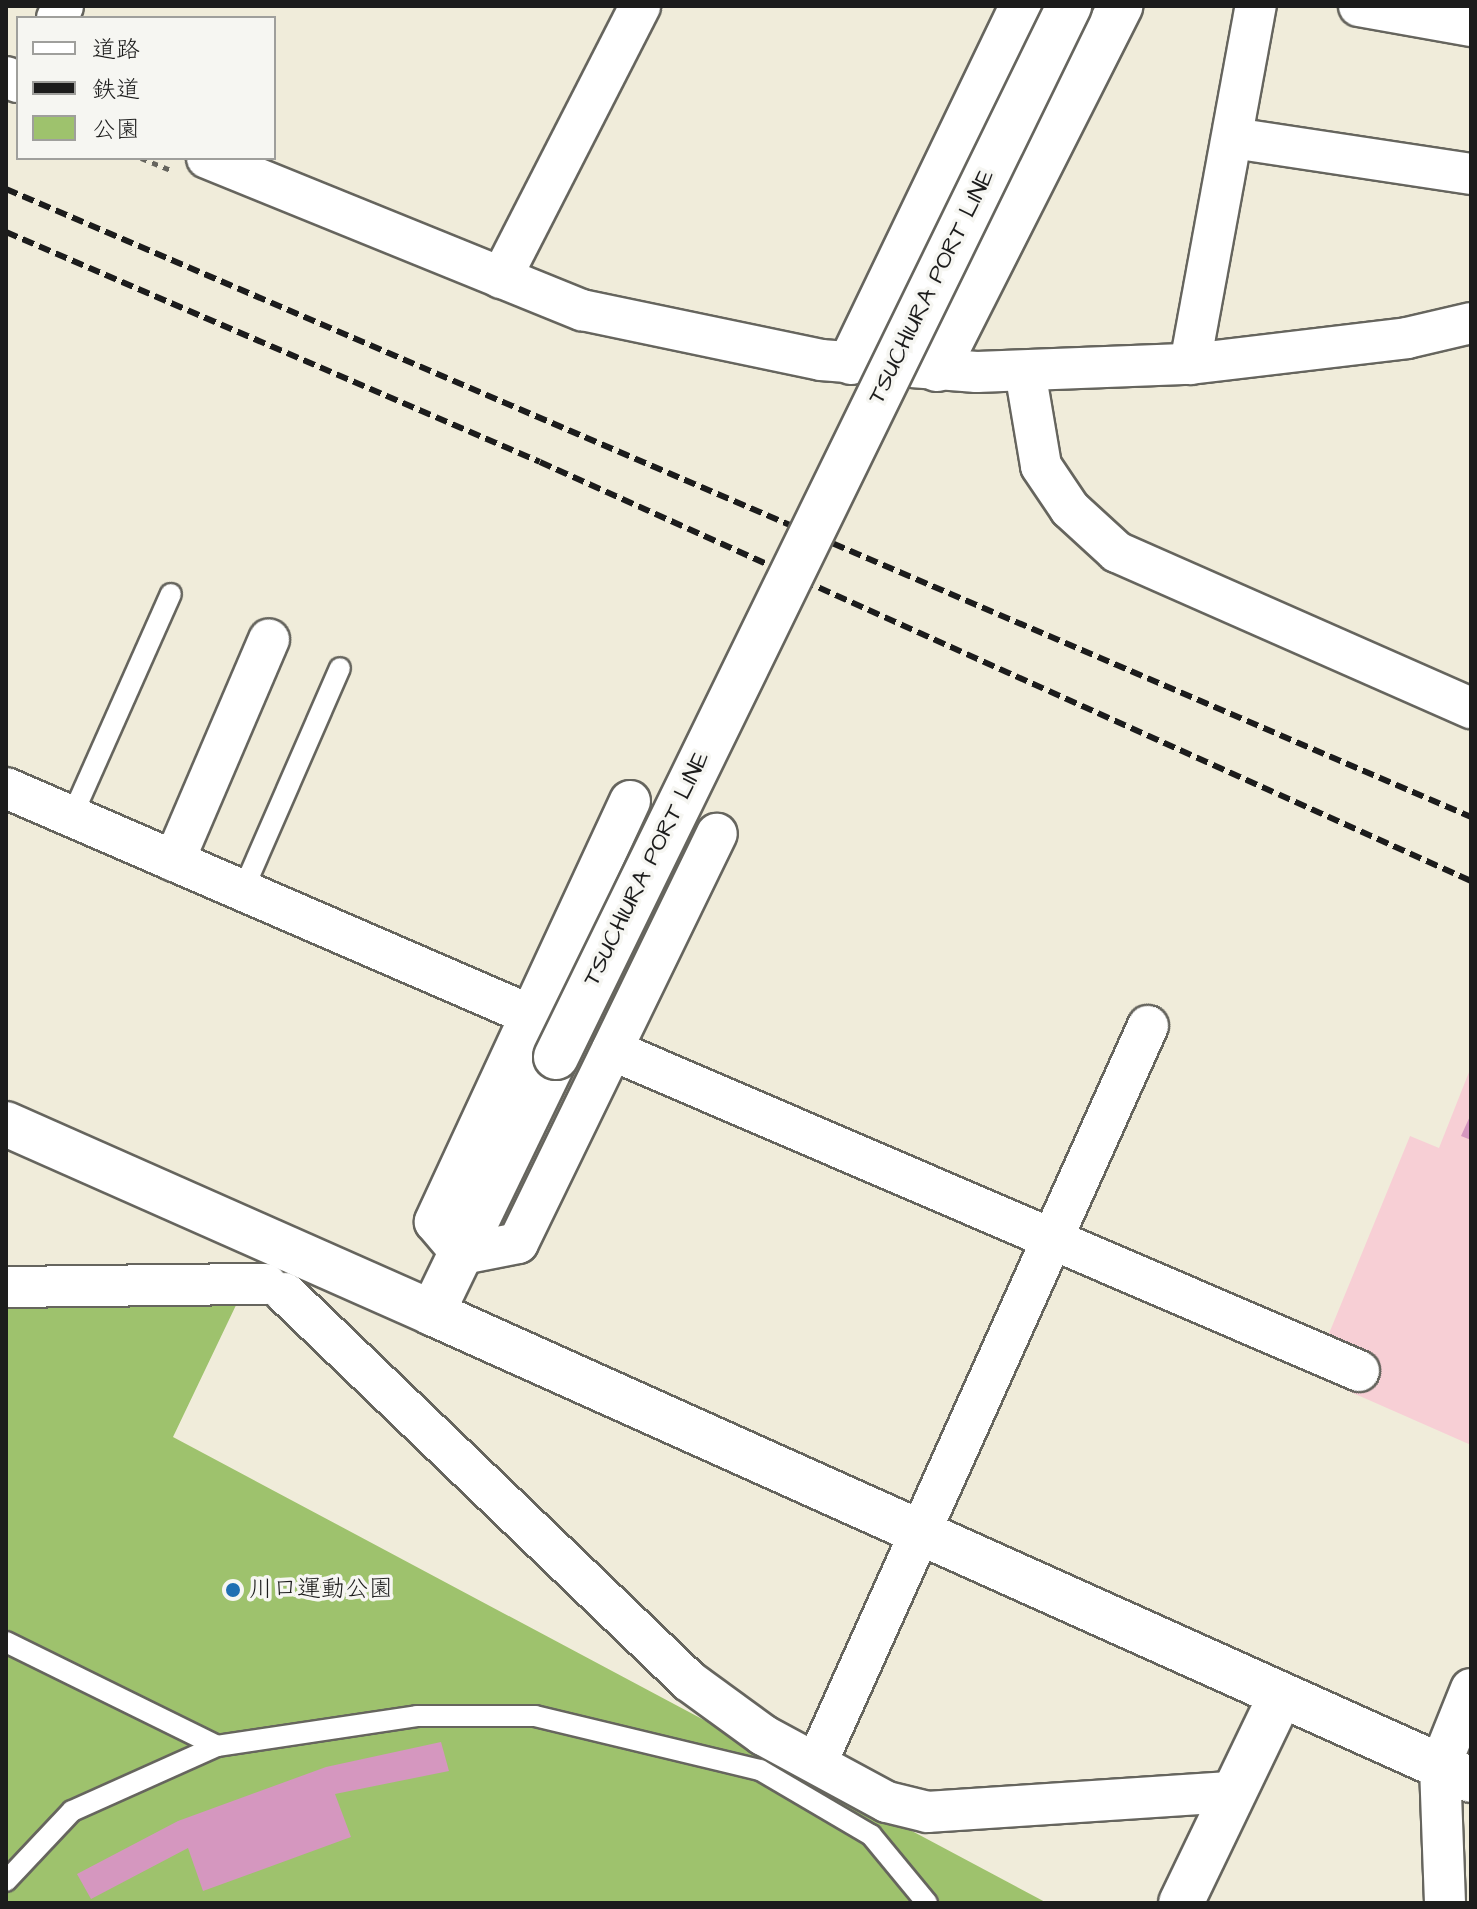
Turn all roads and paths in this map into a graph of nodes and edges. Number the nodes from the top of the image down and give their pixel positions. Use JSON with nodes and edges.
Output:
{"nodes":[{"id":1,"x":640,"y":6,"type":"edge"},
{"id":2,"x":1022,"y":6,"type":"edge"},
{"id":3,"x":1069,"y":6,"type":"edge"},
{"id":4,"x":1120,"y":6,"type":"edge"},
{"id":5,"x":1256,"y":6,"type":"edge"},
{"id":6,"x":1359,"y":6,"type":"edge"},
{"id":7,"x":1471,"y":26,"type":"edge"},
{"id":8,"x":1233,"y":138,"type":"junction"},
{"id":9,"x":212,"y":160,"type":"edge"},
{"id":10,"x":1471,"y":174,"type":"edge"},
{"id":11,"x":501,"y":278,"type":"junction"},
{"id":12,"x":1471,"y":323,"type":"edge"},
{"id":13,"x":851,"y":362,"type":"junction"},
{"id":14,"x":1190,"y":364,"type":"junction"},
{"id":15,"x":937,"y":369,"type":"junction"},
{"id":16,"x":1025,"y":371,"type":"junction"},
{"id":17,"x":171,"y":594,"type":"dead end"},
{"id":18,"x":269,"y":639,"type":"dead end"},
{"id":19,"x":340,"y":668,"type":"dead end"},
{"id":20,"x":1471,"y":708,"type":"edge"},
{"id":21,"x":6,"y":788,"type":"edge"},
{"id":22,"x":630,"y":801,"type":"dead end"},
{"id":23,"x":72,"y":816,"type":"junction"},
{"id":24,"x":717,"y":834,"type":"dead end"},
{"id":25,"x":174,"y":861,"type":"junction"},
{"id":26,"x":243,"y":890,"type":"junction"},
{"id":27,"x":530,"y":1015,"type":"junction"},
{"id":28,"x":1148,"y":1026,"type":"dead end"},
{"id":29,"x":612,"y":1050,"type":"junction"},
{"id":30,"x":6,"y":1124,"type":"edge"},
{"id":31,"x":1053,"y":1236,"type":"junction"},
{"id":32,"x":462,"y":1254,"type":"junction"},
{"id":33,"x":6,"y":1287,"type":"edge"},
{"id":34,"x":432,"y":1313,"type":"junction"},
{"id":35,"x":1359,"y":1371,"type":"dead end"},
{"id":36,"x":923,"y":1535,"type":"junction"},
{"id":37,"x":6,"y":1642,"type":"edge"},
{"id":38,"x":1471,"y":1689,"type":"edge"},
{"id":39,"x":1280,"y":1697,"type":"junction"},
{"id":40,"x":217,"y":1746,"type":"junction"},
{"id":41,"x":817,"y":1762,"type":"junction"},
{"id":42,"x":1455,"y":1773,"type":"edge"},
{"id":43,"x":1232,"y":1792,"type":"junction"},
{"id":44,"x":6,"y":1881,"type":"edge"},
{"id":45,"x":927,"y":1903,"type":"edge"},
{"id":46,"x":1181,"y":1903,"type":"edge"},
{"id":47,"x":1445,"y":1903,"type":"edge"}],
"edges":[{"from":1,"to":11,"type":"street"},
{"from":2,"to":13,"type":"main road"},
{"from":3,"to":32,"type":"main road","name":"TSUCHIURA PORT LINE","bridge":true},
{"from":4,"to":15,"type":"main road"},
{"from":5,"to":8,"type":"street"},
{"from":6,"to":7,"type":"street"},
{"from":8,"to":10,"type":"street"},
{"from":8,"to":14,"type":"street"},
{"from":9,"to":11,"type":"street"},
{"from":11,"to":13,"type":"street"},
{"from":12,"to":14,"type":"street"},
{"from":13,"to":15,"type":"street"},
{"from":14,"to":16,"type":"street"},
{"from":15,"to":16,"type":"street"},
{"from":16,"to":20,"type":"street"},
{"from":17,"to":23,"type":"lane"},
{"from":18,"to":25,"type":"street"},
{"from":19,"to":26,"type":"lane"},
{"from":21,"to":23,"type":"street"},
{"from":22,"to":27,"type":"street"},
{"from":23,"to":25,"type":"street"},
{"from":24,"to":29,"type":"street"},
{"from":25,"to":26,"type":"street"},
{"from":26,"to":27,"type":"street"},
{"from":27,"to":32,"type":"street"},
{"from":28,"to":31,"type":"street"},
{"from":29,"to":31,"type":"street"},
{"from":29,"to":32,"type":"street"},
{"from":30,"to":34,"type":"main road"},
{"from":31,"to":35,"type":"street"},
{"from":31,"to":36,"type":"street"},
{"from":32,"to":34,"type":"main road","name":"TSUCHIURA PORT LINE"},
{"from":33,"to":41,"type":"street"},
{"from":34,"to":36,"type":"main road"},
{"from":36,"to":39,"type":"main road"},
{"from":36,"to":41,"type":"street"},
{"from":37,"to":40,"type":"lane"},
{"from":38,"to":42,"type":"street"},
{"from":39,"to":42,"type":"main road"},
{"from":39,"to":43,"type":"main road"},
{"from":40,"to":44,"type":"lane"},
{"from":40,"to":45,"type":"lane"},
{"from":41,"to":43,"type":"street"},
{"from":42,"to":47,"type":"street"},
{"from":43,"to":46,"type":"main road"}]}
